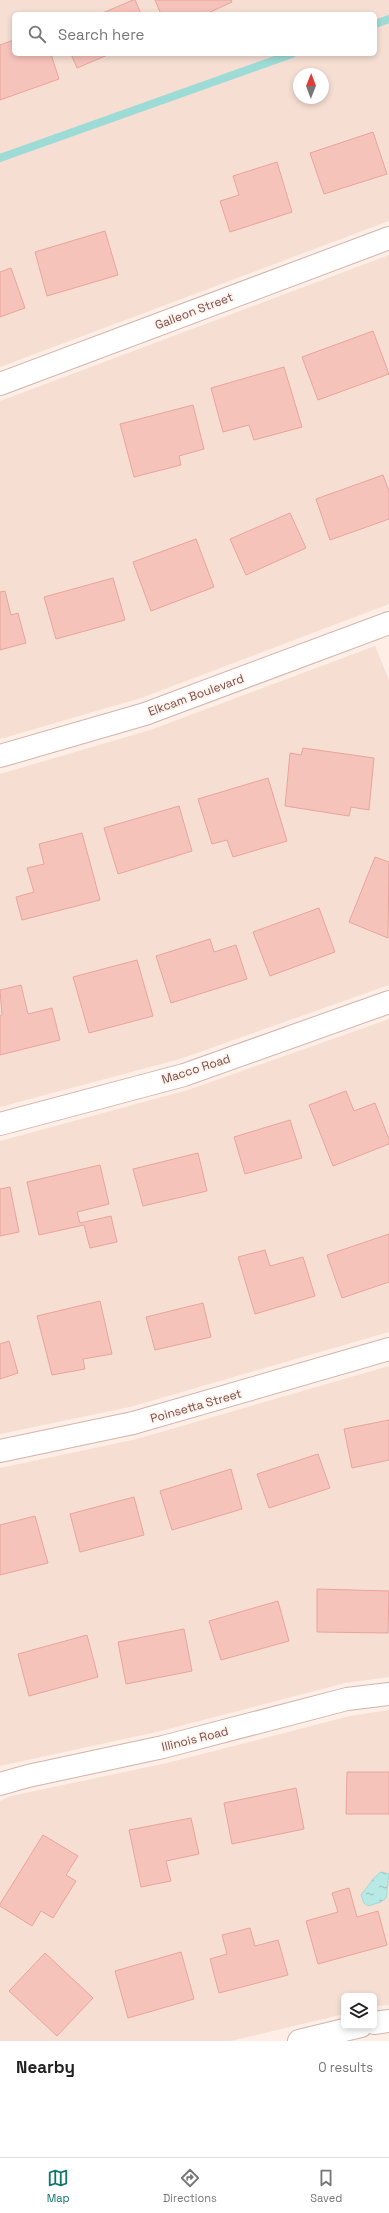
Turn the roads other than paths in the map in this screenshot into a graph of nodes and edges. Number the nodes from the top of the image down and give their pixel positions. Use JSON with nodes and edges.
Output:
{"nodes":[{"id":1,"x":389,"y":238,"type":"edge"},
{"id":2,"x":0,"y":384,"type":"edge"},
{"id":3,"x":387,"y":629,"type":"edge"},
{"id":4,"x":0,"y":756,"type":"edge"},
{"id":5,"x":389,"y":1002,"type":"edge"},
{"id":6,"x":0,"y":1124,"type":"edge"},
{"id":7,"x":389,"y":1349,"type":"edge"},
{"id":8,"x":0,"y":1451,"type":"edge"},
{"id":9,"x":389,"y":1694,"type":"edge"},
{"id":10,"x":0,"y":1784,"type":"edge"},
{"id":11,"x":389,"y":2021,"type":"edge"},
{"id":12,"x":377,"y":2023,"type":"edge"},
{"id":13,"x":349,"y":2029,"type":"edge"},
{"id":14,"x":299,"y":2041,"type":"edge"}],
"edges":[{"from":1,"to":2,"type":"street","name":"Galleon Street"},
{"from":3,"to":4,"type":"street","name":"Elkcam Boulevard"},
{"from":5,"to":6,"type":"street","name":"Macco Road"},
{"from":7,"to":8,"type":"street","name":"Poinsetta Street"},
{"from":9,"to":10,"type":"street","name":"Illinois Road"},
{"from":11,"to":12,"type":"street"},
{"from":13,"to":14,"type":"street"}]}
